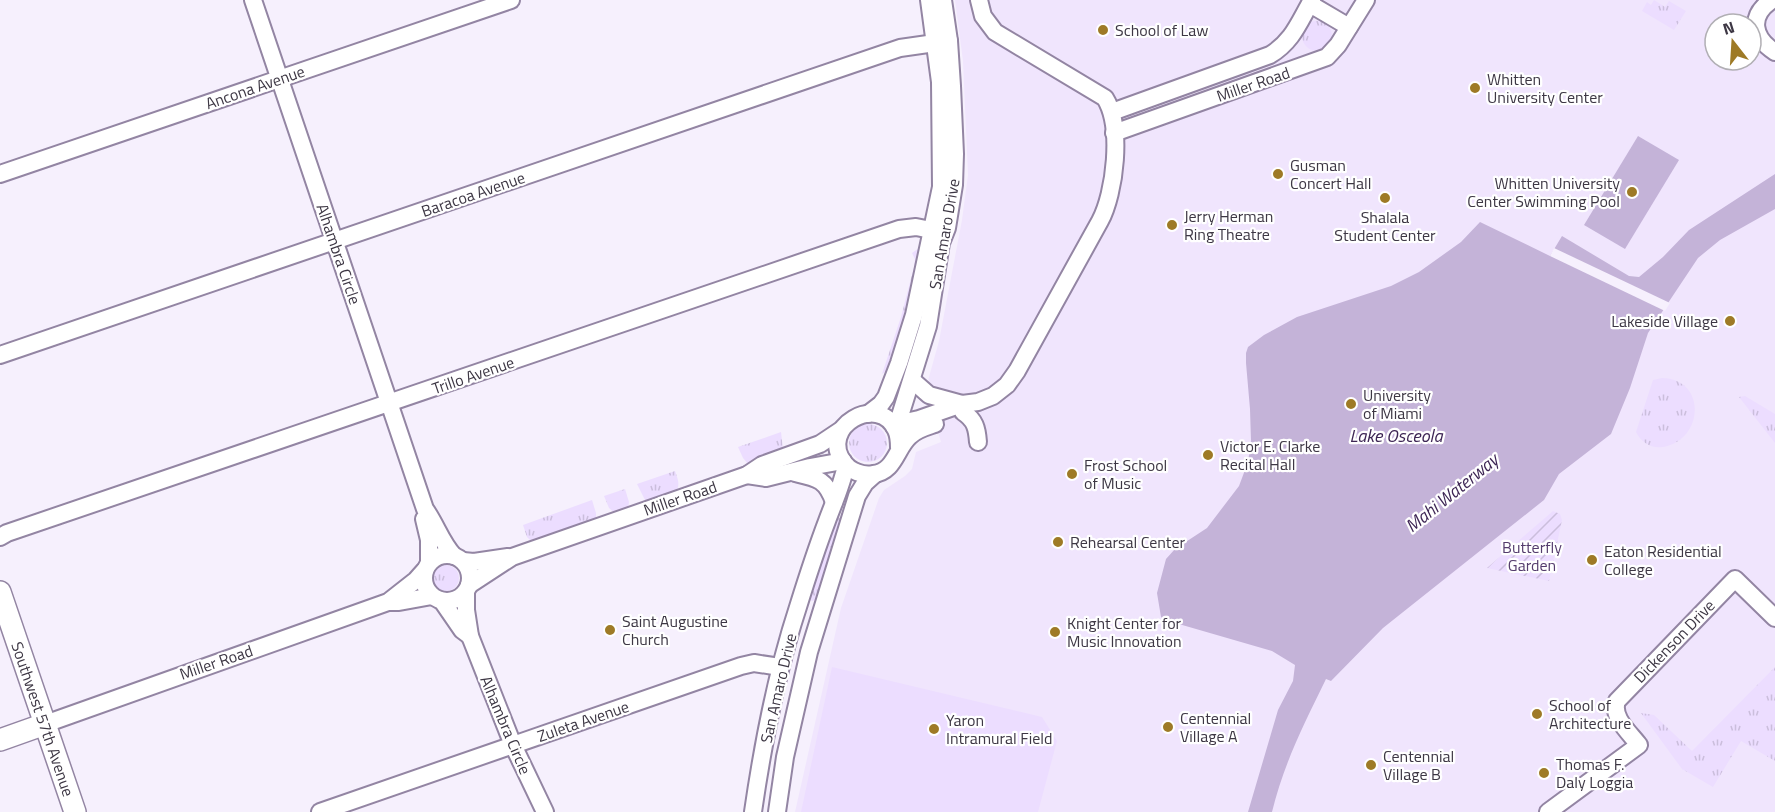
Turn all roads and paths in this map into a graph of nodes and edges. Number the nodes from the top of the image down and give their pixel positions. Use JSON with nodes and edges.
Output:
{"nodes":[{"id":1,"x":253,"y":0,"type":"edge"},
{"id":2,"x":511,"y":0,"type":"edge"},
{"id":3,"x":929,"y":0,"type":"edge"},
{"id":4,"x":943,"y":0,"type":"edge"},
{"id":5,"x":979,"y":0,"type":"edge"},
{"id":6,"x":1366,"y":0,"type":"edge"},
{"id":7,"x":1772,"y":0,"type":"edge"},
{"id":8,"x":1311,"y":2,"type":"edge"},
{"id":9,"x":1349,"y":27,"type":"junction"},
{"id":10,"x":942,"y":42,"type":"junction"},
{"id":11,"x":1775,"y":52,"type":"edge"},
{"id":12,"x":279,"y":79,"type":"junction"},
{"id":13,"x":1112,"y":112,"type":"junction"},
{"id":14,"x":1114,"y":134,"type":"junction"},
{"id":15,"x":0,"y":174,"type":"edge"},
{"id":16,"x":936,"y":237,"type":"junction"},
{"id":17,"x":334,"y":241,"type":"junction"},
{"id":18,"x":0,"y":355,"type":"edge"},
{"id":19,"x":912,"y":380,"type":"junction"},
{"id":20,"x":389,"y":404,"type":"junction"},
{"id":21,"x":968,"y":406,"type":"junction"},
{"id":22,"x":868,"y":414,"type":"junction"},
{"id":23,"x":895,"y":427,"type":"junction"},
{"id":24,"x":841,"y":430,"type":"junction"},
{"id":25,"x":978,"y":442,"type":"dead end"},
{"id":26,"x":899,"y":448,"type":"junction"},
{"id":27,"x":844,"y":463,"type":"junction"},
{"id":28,"x":791,"y":472,"type":"junction"},
{"id":29,"x":875,"y":474,"type":"junction"},
{"id":30,"x":747,"y":475,"type":"junction"},
{"id":31,"x":834,"y":502,"type":"junction"},
{"id":32,"x":424,"y":509,"type":"junction"},
{"id":33,"x":0,"y":537,"type":"edge"},
{"id":34,"x":512,"y":557,"type":"junction"},
{"id":35,"x":459,"y":559,"type":"junction"},
{"id":36,"x":427,"y":567,"type":"junction"},
{"id":37,"x":467,"y":588,"type":"junction"},
{"id":38,"x":0,"y":592,"type":"edge"},
{"id":39,"x":437,"y":599,"type":"junction"},
{"id":40,"x":388,"y":602,"type":"junction"},
{"id":41,"x":1775,"y":618,"type":"edge"},
{"id":42,"x":470,"y":636,"type":"junction"},
{"id":43,"x":780,"y":667,"type":"junction"},
{"id":44,"x":45,"y":724,"type":"junction"},
{"id":45,"x":0,"y":740,"type":"edge"},
{"id":46,"x":513,"y":745,"type":"junction"},
{"id":47,"x":75,"y":812,"type":"edge"},
{"id":48,"x":320,"y":812,"type":"edge"},
{"id":49,"x":545,"y":812,"type":"edge"},
{"id":50,"x":753,"y":812,"type":"edge"},
{"id":51,"x":777,"y":812,"type":"edge"},
{"id":52,"x":1548,"y":812,"type":"edge"}],
"edges":[{"from":1,"to":12,"type":"street","name":"Alhambra Circle"},
{"from":2,"to":12,"type":"street","name":"Ancona Avenue"},
{"from":3,"to":10,"type":"street","name":"San Amaro Drive"},
{"from":4,"to":10,"type":"street","name":"San Amaro Drive"},
{"from":5,"to":13,"type":"street"},
{"from":6,"to":9,"type":"street","name":"Miller Road"},
{"from":7,"to":11,"type":"street"},
{"from":8,"to":9,"type":"street"},
{"from":8,"to":13,"type":"street","name":"Miller Road"},
{"from":9,"to":14,"type":"street","name":"Miller Road"},
{"from":10,"to":16,"type":"street","name":"San Amaro Drive"},
{"from":10,"to":17,"type":"street","name":"Baracoa Avenue"},
{"from":12,"to":15,"type":"street","name":"Ancona Avenue"},
{"from":12,"to":17,"type":"street","name":"Alhambra Circle"},
{"from":13,"to":14,"type":"street"},
{"from":14,"to":21,"type":"street"},
{"from":16,"to":19,"type":"street","name":"San Amaro Drive"},
{"from":16,"to":20,"type":"street","name":"Trillo Avenue"},
{"from":16,"to":22,"type":"street","name":"San Amaro Drive"},
{"from":17,"to":18,"type":"street","name":"Baracoa Avenue"},
{"from":17,"to":20,"type":"street","name":"Alhambra Circle"},
{"from":19,"to":21,"type":"street"},
{"from":19,"to":23,"type":"street","name":"San Amaro Drive"},
{"from":20,"to":32,"type":"street","name":"Alhambra Circle"},
{"from":20,"to":33,"type":"street","name":"Trillo Avenue"},
{"from":21,"to":23,"type":"street"},
{"from":21,"to":25,"type":"street"},
{"from":21,"to":26,"type":"street"},
{"from":22,"to":23,"type":"street"},
{"from":22,"to":24,"type":"street"},
{"from":23,"to":26,"type":"street"},
{"from":24,"to":27,"type":"street"},
{"from":24,"to":30,"type":"street","name":"Miller Road"},
{"from":26,"to":29,"type":"street"},
{"from":27,"to":28,"type":"street","name":"Miller Road"},
{"from":27,"to":29,"type":"street"},
{"from":27,"to":31,"type":"street","name":"San Amaro Drive"},
{"from":28,"to":30,"type":"street","name":"Miller Road"},
{"from":28,"to":31,"type":"street"},
{"from":29,"to":51,"type":"street","name":"San Amaro Drive"},
{"from":30,"to":34,"type":"street","name":"Miller Road"},
{"from":31,"to":43,"type":"street","name":"San Amaro Drive"},
{"from":32,"to":35,"type":"street","name":"Alhambra Circle"},
{"from":32,"to":36,"type":"street","name":"Alhambra Circle"},
{"from":34,"to":35,"type":"street","name":"Miller Road"},
{"from":34,"to":37,"type":"street","name":"Miller Road"},
{"from":35,"to":36,"type":"street"},
{"from":35,"to":37,"type":"street"},
{"from":36,"to":39,"type":"street"},
{"from":36,"to":40,"type":"street","name":"Miller Road"},
{"from":37,"to":39,"type":"street"},
{"from":37,"to":42,"type":"street","name":"Alhambra Circle"},
{"from":38,"to":44,"type":"main road","name":"Southwest 57th Avenue"},
{"from":39,"to":40,"type":"street","name":"Miller Road"},
{"from":39,"to":42,"type":"street","name":"Alhambra Circle"},
{"from":40,"to":44,"type":"street","name":"Miller Road"},
{"from":41,"to":52,"type":"street","name":"Dickenson Drive"},
{"from":42,"to":46,"type":"street","name":"Alhambra Circle"},
{"from":43,"to":46,"type":"street","name":"Zuleta Avenue"},
{"from":43,"to":50,"type":"street","name":"San Amaro Drive"},
{"from":44,"to":45,"type":"main road"},
{"from":44,"to":47,"type":"main road","name":"Southwest 57th Avenue"},
{"from":46,"to":48,"type":"street","name":"Zuleta Avenue"},
{"from":46,"to":49,"type":"street","name":"Alhambra Circle"}]}
